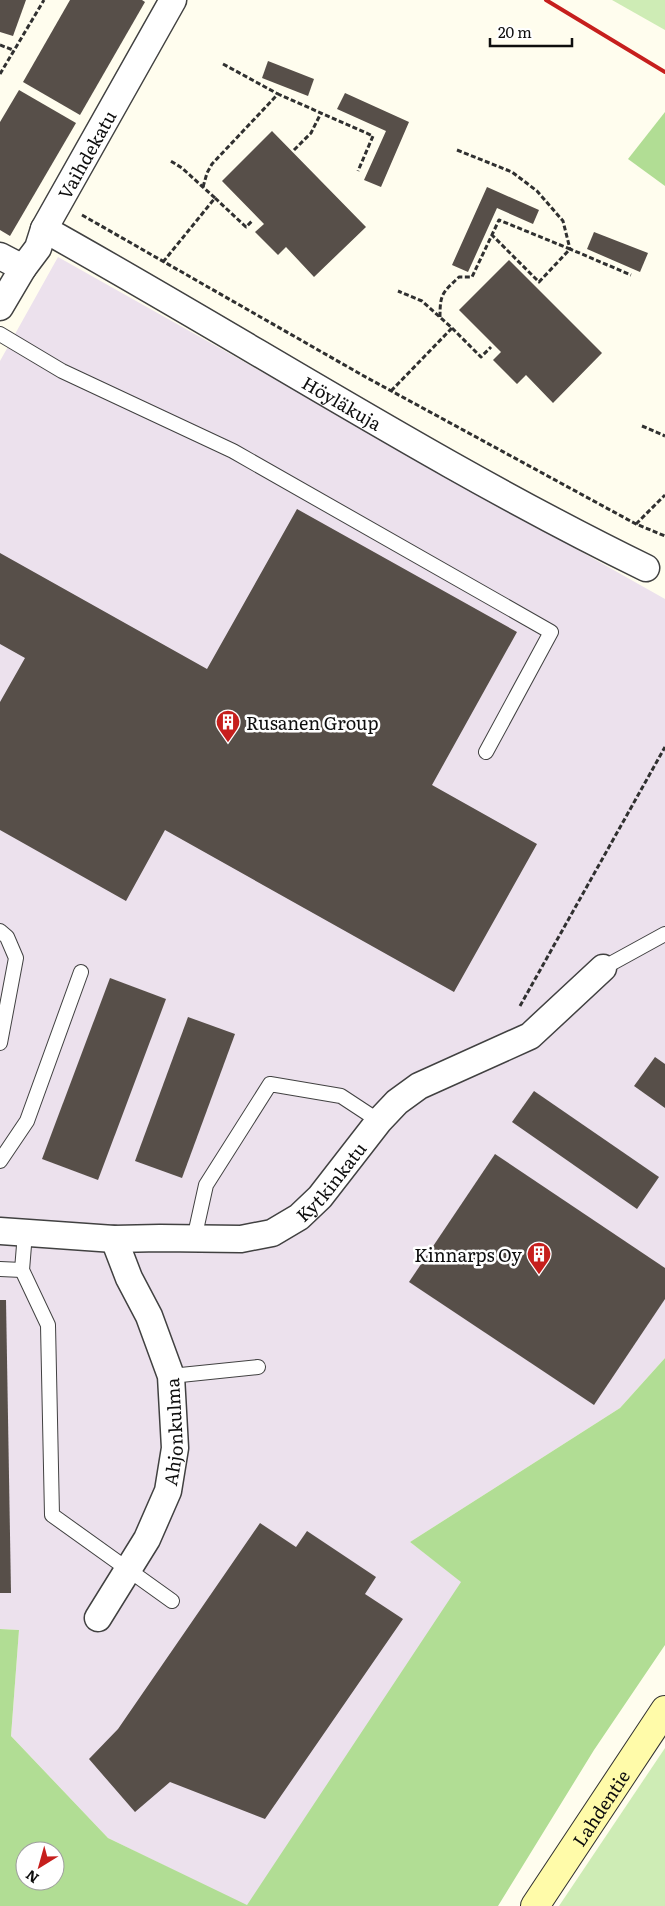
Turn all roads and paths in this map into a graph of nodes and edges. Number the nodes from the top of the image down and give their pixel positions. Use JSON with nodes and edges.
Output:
{"nodes":[{"id":1,"x":44,"y":0,"type":"edge"},
{"id":2,"x":173,"y":0,"type":"edge"},
{"id":3,"x":0,"y":45,"type":"edge"},
{"id":4,"x":14,"y":50,"type":"junction"},
{"id":5,"x":223,"y":64,"type":"dead end"},
{"id":6,"x":0,"y":74,"type":"edge"},
{"id":7,"x":278,"y":94,"type":"junction"},
{"id":8,"x":321,"y":112,"type":"junction"},
{"id":9,"x":294,"y":150,"type":"dead end"},
{"id":10,"x":457,"y":150,"type":"dead end"},
{"id":11,"x":169,"y":160,"type":"dead end"},
{"id":12,"x":358,"y":171,"type":"dead end"},
{"id":13,"x":203,"y":187,"type":"junction"},
{"id":14,"x":215,"y":198,"type":"junction"},
{"id":15,"x":60,"y":201,"type":"junction"},
{"id":16,"x":253,"y":220,"type":"dead end"},
{"id":17,"x":44,"y":229,"type":"junction"},
{"id":18,"x":492,"y":235,"type":"junction"},
{"id":19,"x":570,"y":249,"type":"junction"},
{"id":20,"x":0,"y":256,"type":"edge"},
{"id":21,"x":163,"y":262,"type":"junction"},
{"id":22,"x":23,"y":268,"type":"junction"},
{"id":23,"x":631,"y":275,"type":"dead end"},
{"id":24,"x":398,"y":290,"type":"dead end"},
{"id":25,"x":0,"y":307,"type":"edge"},
{"id":26,"x":440,"y":317,"type":"junction"},
{"id":27,"x":452,"y":328,"type":"junction"},
{"id":28,"x":0,"y":334,"type":"edge"},
{"id":29,"x":492,"y":347,"type":"dead end"},
{"id":30,"x":391,"y":391,"type":"junction"},
{"id":31,"x":642,"y":426,"type":"dead end"},
{"id":32,"x":665,"y":436,"type":"edge"},
{"id":33,"x":665,"y":495,"type":"edge"},
{"id":34,"x":636,"y":524,"type":"junction"},
{"id":35,"x":665,"y":536,"type":"edge"},
{"id":36,"x":646,"y":568,"type":"dead end"},
{"id":37,"x":665,"y":748,"type":"edge"},
{"id":38,"x":486,"y":752,"type":"dead end"},
{"id":39,"x":0,"y":931,"type":"edge"},
{"id":40,"x":665,"y":934,"type":"edge"},
{"id":41,"x":602,"y":968,"type":"joint"},
{"id":42,"x":80,"y":972,"type":"dead end"},
{"id":43,"x":518,"y":1010,"type":"dead end"},
{"id":44,"x":0,"y":1043,"type":"edge"},
{"id":45,"x":379,"y":1121,"type":"junction"},
{"id":46,"x":0,"y":1161,"type":"edge"},
{"id":47,"x":12,"y":1232,"type":"edge"},
{"id":48,"x":114,"y":1239,"type":"junction"},
{"id":49,"x":194,"y":1239,"type":"junction"},
{"id":50,"x":0,"y":1269,"type":"edge"},
{"id":51,"x":22,"y":1270,"type":"junction"},
{"id":52,"x":258,"y":1367,"type":"dead end"},
{"id":53,"x":171,"y":1376,"type":"junction"},
{"id":54,"x":128,"y":1570,"type":"junction"},
{"id":55,"x":172,"y":1601,"type":"dead end"},
{"id":56,"x":98,"y":1618,"type":"dead end"},
{"id":57,"x":665,"y":1710,"type":"edge"},
{"id":58,"x":535,"y":1906,"type":"edge"}],
"edges":[{"from":1,"to":4,"type":"path"},
{"from":2,"to":15,"type":"street","name":"Vaihdekatu"},
{"from":3,"to":4,"type":"path"},
{"from":4,"to":6,"type":"path"},
{"from":5,"to":7,"type":"path"},
{"from":7,"to":8,"type":"path"},
{"from":7,"to":13,"type":"path"},
{"from":8,"to":9,"type":"path"},
{"from":8,"to":12,"type":"path"},
{"from":10,"to":19,"type":"path"},
{"from":11,"to":13,"type":"path"},
{"from":13,"to":14,"type":"path"},
{"from":14,"to":16,"type":"path"},
{"from":14,"to":21,"type":"path"},
{"from":15,"to":17,"type":"street","name":"Vaihdekatu"},
{"from":15,"to":21,"type":"path"},
{"from":17,"to":22,"type":"street","name":"Vaihdekatu"},
{"from":17,"to":36,"type":"street","name":"Höyläkuja"},
{"from":18,"to":19,"type":"path"},
{"from":18,"to":19,"type":"path"},
{"from":18,"to":26,"type":"path"},
{"from":19,"to":23,"type":"path"},
{"from":20,"to":22,"type":"street"},
{"from":21,"to":30,"type":"path"},
{"from":22,"to":25,"type":"street","name":"Vaihdekatu"},
{"from":24,"to":26,"type":"path"},
{"from":26,"to":27,"type":"path"},
{"from":27,"to":29,"type":"path"},
{"from":27,"to":30,"type":"path"},
{"from":28,"to":38,"type":"lane"},
{"from":30,"to":34,"type":"path"},
{"from":31,"to":32,"type":"path"},
{"from":33,"to":34,"type":"path"},
{"from":34,"to":35,"type":"path"},
{"from":37,"to":43,"type":"path"},
{"from":39,"to":44,"type":"lane"},
{"from":40,"to":41,"type":"lane"},
{"from":41,"to":45,"type":"street","name":"Kytkinkatu"},
{"from":42,"to":46,"type":"lane"},
{"from":45,"to":49,"type":"street","name":"Kytkinkatu"},
{"from":45,"to":49,"type":"lane"},
{"from":47,"to":48,"type":"street","name":"Kytkinkatu"},
{"from":47,"to":51,"type":"lane"},
{"from":48,"to":49,"type":"street","name":"Kytkinkatu"},
{"from":48,"to":53,"type":"street","name":"Ahjonkulma"},
{"from":50,"to":51,"type":"lane"},
{"from":51,"to":54,"type":"lane"},
{"from":52,"to":53,"type":"lane"},
{"from":53,"to":54,"type":"street","name":"Ahjonkulma"},
{"from":54,"to":55,"type":"lane"},
{"from":54,"to":56,"type":"street","name":"Ahjonkulma"},
{"from":57,"to":58,"type":"main road","name":"Lahdentie"}]}
